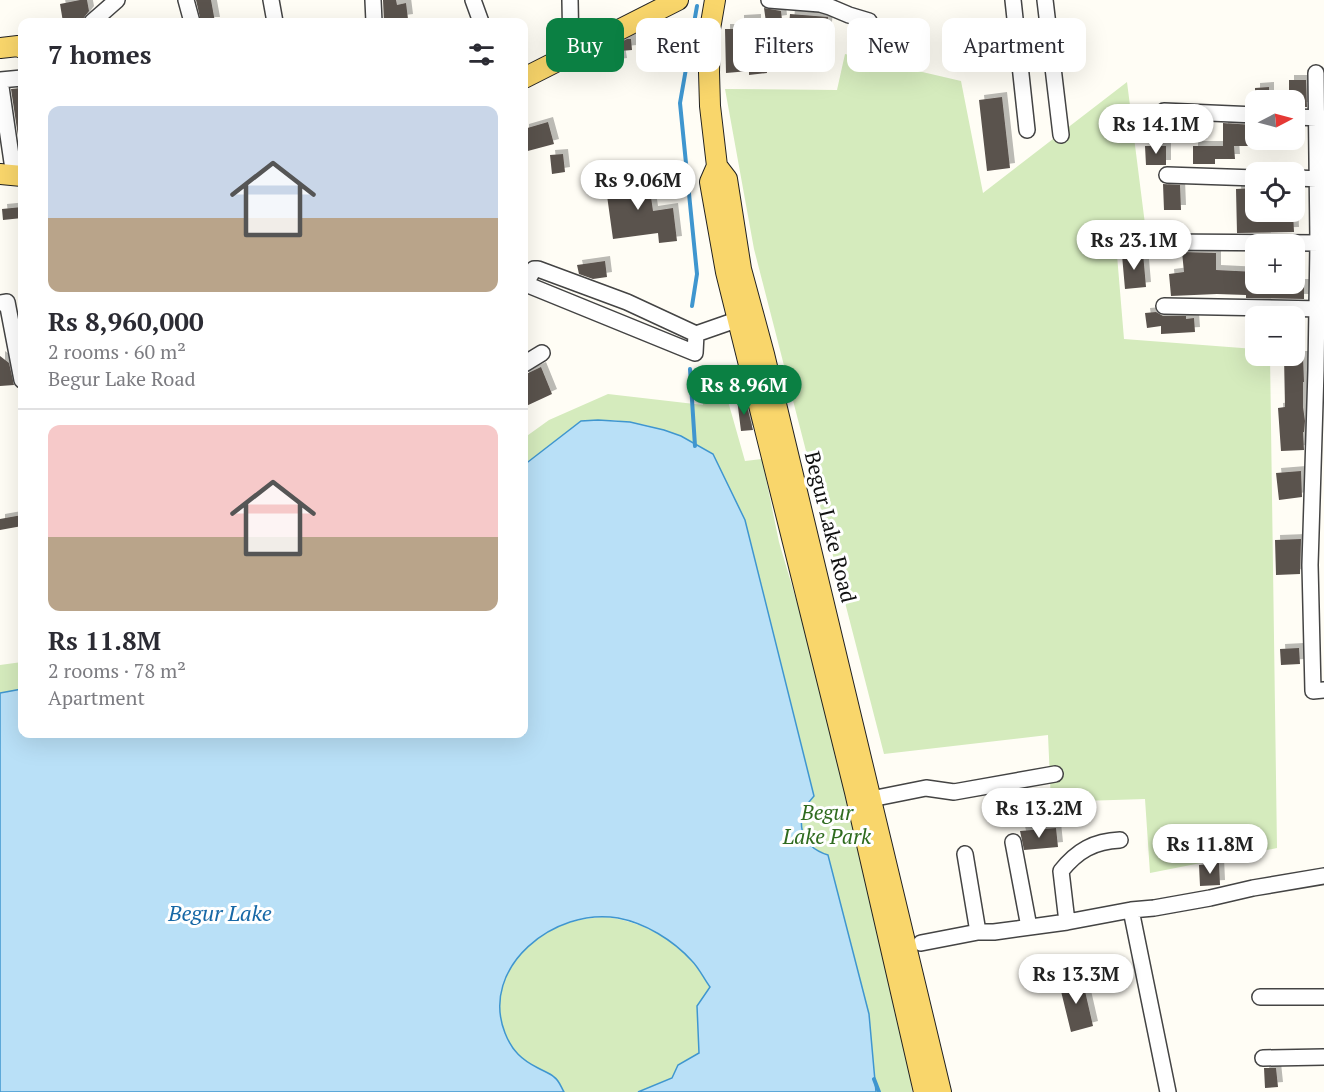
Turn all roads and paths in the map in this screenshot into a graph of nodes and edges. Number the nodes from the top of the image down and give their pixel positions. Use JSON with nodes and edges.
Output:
{"nodes":[{"id":1,"x":117,"y":0,"type":"edge"},
{"id":2,"x":186,"y":0,"type":"edge"},
{"id":3,"x":271,"y":0,"type":"edge"},
{"id":4,"x":374,"y":0,"type":"edge"},
{"id":5,"x":473,"y":0,"type":"edge"},
{"id":6,"x":570,"y":0,"type":"edge"},
{"id":7,"x":678,"y":0,"type":"edge"},
{"id":8,"x":715,"y":0,"type":"edge"},
{"id":9,"x":769,"y":0,"type":"edge"},
{"id":10,"x":1013,"y":0,"type":"edge"},
{"id":11,"x":1045,"y":0,"type":"edge"},
{"id":12,"x":97,"y":18,"type":"edge"},
{"id":13,"x":191,"y":18,"type":"edge"},
{"id":14,"x":274,"y":18,"type":"edge"},
{"id":15,"x":375,"y":18,"type":"edge"},
{"id":16,"x":480,"y":18,"type":"edge"},
{"id":17,"x":570,"y":18,"type":"edge"},
{"id":18,"x":859,"y":18,"type":"edge"},
{"id":19,"x":624,"y":27,"type":"edge"},
{"id":20,"x":18,"y":46,"type":"edge"},
{"id":21,"x":0,"y":48,"type":"edge"},
{"id":22,"x":546,"y":67,"type":"edge"},
{"id":23,"x":1316,"y":73,"type":"dead end"},
{"id":24,"x":528,"y":76,"type":"edge"},
{"id":25,"x":18,"y":78,"type":"edge"},
{"id":26,"x":0,"y":80,"type":"edge"},
{"id":27,"x":1164,"y":111,"type":"dead end"},
{"id":28,"x":1245,"y":115,"type":"edge"},
{"id":29,"x":1305,"y":117,"type":"edge"},
{"id":30,"x":1320,"y":118,"type":"edge"},
{"id":31,"x":1027,"y":130,"type":"dead end"},
{"id":32,"x":1060,"y":135,"type":"dead end"},
{"id":33,"x":717,"y":166,"type":"junction"},
{"id":34,"x":12,"y":175,"type":"edge"},
{"id":35,"x":1167,"y":175,"type":"dead end"},
{"id":36,"x":1245,"y":177,"type":"edge"},
{"id":37,"x":1305,"y":178,"type":"edge"},
{"id":38,"x":1320,"y":179,"type":"edge"},
{"id":39,"x":1158,"y":242,"type":"dead end"},
{"id":40,"x":1321,"y":243,"type":"edge"},
{"id":41,"x":528,"y":280,"type":"edge"},
{"id":42,"x":528,"y":285,"type":"edge"},
{"id":43,"x":0,"y":303,"type":"edge"},
{"id":44,"x":1164,"y":306,"type":"dead end"},
{"id":45,"x":1320,"y":309,"type":"edge"},
{"id":46,"x":739,"y":319,"type":"junction"},
{"id":47,"x":696,"y":334,"type":"junction"},
{"id":48,"x":542,"y":353,"type":"dead end"},
{"id":49,"x":756,"y":355,"type":"junction"},
{"id":50,"x":18,"y":359,"type":"edge"},
{"id":51,"x":528,"y":362,"type":"edge"},
{"id":52,"x":1320,"y":370,"type":"edge"},
{"id":53,"x":1319,"y":440,"type":"edge"},
{"id":54,"x":1318,"y":503,"type":"edge"},
{"id":55,"x":1317,"y":566,"type":"edge"},
{"id":56,"x":810,"y":581,"type":"junction"},
{"id":57,"x":1318,"y":627,"type":"edge"},
{"id":58,"x":1324,"y":690,"type":"edge"},
{"id":59,"x":1055,"y":774,"type":"dead end"},
{"id":60,"x":871,"y":798,"type":"junction"},
{"id":61,"x":1120,"y":840,"type":"dead end"},
{"id":62,"x":1013,"y":842,"type":"dead end"},
{"id":63,"x":965,"y":854,"type":"dead end"},
{"id":64,"x":1324,"y":876,"type":"edge"},
{"id":65,"x":1131,"y":910,"type":"junction"},
{"id":66,"x":1067,"y":922,"type":"junction"},
{"id":67,"x":1029,"y":927,"type":"junction"},
{"id":68,"x":978,"y":932,"type":"junction"},
{"id":69,"x":921,"y":943,"type":"dead end"},
{"id":70,"x":1260,"y":997,"type":"dead end"},
{"id":71,"x":1324,"y":997,"type":"edge"},
{"id":72,"x":1324,"y":1057,"type":"edge"},
{"id":73,"x":1263,"y":1058,"type":"dead end"},
{"id":74,"x":924,"y":1092,"type":"edge"},
{"id":75,"x":941,"y":1092,"type":"edge"},
{"id":76,"x":1168,"y":1092,"type":"edge"}],
"edges":[{"from":1,"to":12,"type":"street"},
{"from":2,"to":13,"type":"street"},
{"from":3,"to":14,"type":"street"},
{"from":4,"to":15,"type":"street"},
{"from":5,"to":16,"type":"street"},
{"from":6,"to":17,"type":"street"},
{"from":7,"to":19,"type":"main road"},
{"from":8,"to":33,"type":"main road"},
{"from":9,"to":18,"type":"street"},
{"from":10,"to":31,"type":"street"},
{"from":11,"to":32,"type":"street"},
{"from":20,"to":21,"type":"main road"},
{"from":22,"to":24,"type":"main road"},
{"from":23,"to":30,"type":"street"},
{"from":25,"to":26,"type":"street"},
{"from":26,"to":34,"type":"street"},
{"from":27,"to":28,"type":"street"},
{"from":29,"to":30,"type":"street"},
{"from":30,"to":38,"type":"street"},
{"from":33,"to":46,"type":"main road","name":"Begur Lake Road"},
{"from":33,"to":49,"type":"main road","name":"Begur Lake Road"},
{"from":35,"to":36,"type":"street"},
{"from":37,"to":38,"type":"street"},
{"from":38,"to":40,"type":"street"},
{"from":39,"to":40,"type":"street"},
{"from":40,"to":45,"type":"street"},
{"from":41,"to":47,"type":"street"},
{"from":42,"to":47,"type":"street"},
{"from":43,"to":50,"type":"street"},
{"from":44,"to":45,"type":"street"},
{"from":45,"to":52,"type":"street"},
{"from":46,"to":47,"type":"street"},
{"from":46,"to":49,"type":"main road","name":"Begur Lake Road"},
{"from":48,"to":51,"type":"street"},
{"from":49,"to":56,"type":"main road","name":"Begur Lake Road"},
{"from":52,"to":53,"type":"street"},
{"from":53,"to":54,"type":"street"},
{"from":54,"to":55,"type":"street"},
{"from":55,"to":57,"type":"street"},
{"from":56,"to":60,"type":"main road","name":"Begur Lake Road"},
{"from":56,"to":74,"type":"main road","name":"Begur Lake Road"},
{"from":57,"to":58,"type":"street"},
{"from":59,"to":60,"type":"street"},
{"from":60,"to":75,"type":"main road","name":"Begur Lake Road"},
{"from":61,"to":66,"type":"street"},
{"from":62,"to":67,"type":"street"},
{"from":63,"to":68,"type":"street"},
{"from":64,"to":65,"type":"street"},
{"from":65,"to":66,"type":"street"},
{"from":65,"to":76,"type":"street"},
{"from":66,"to":67,"type":"street"},
{"from":67,"to":68,"type":"street"},
{"from":68,"to":69,"type":"street"},
{"from":70,"to":71,"type":"street"},
{"from":72,"to":73,"type":"street"}]}
